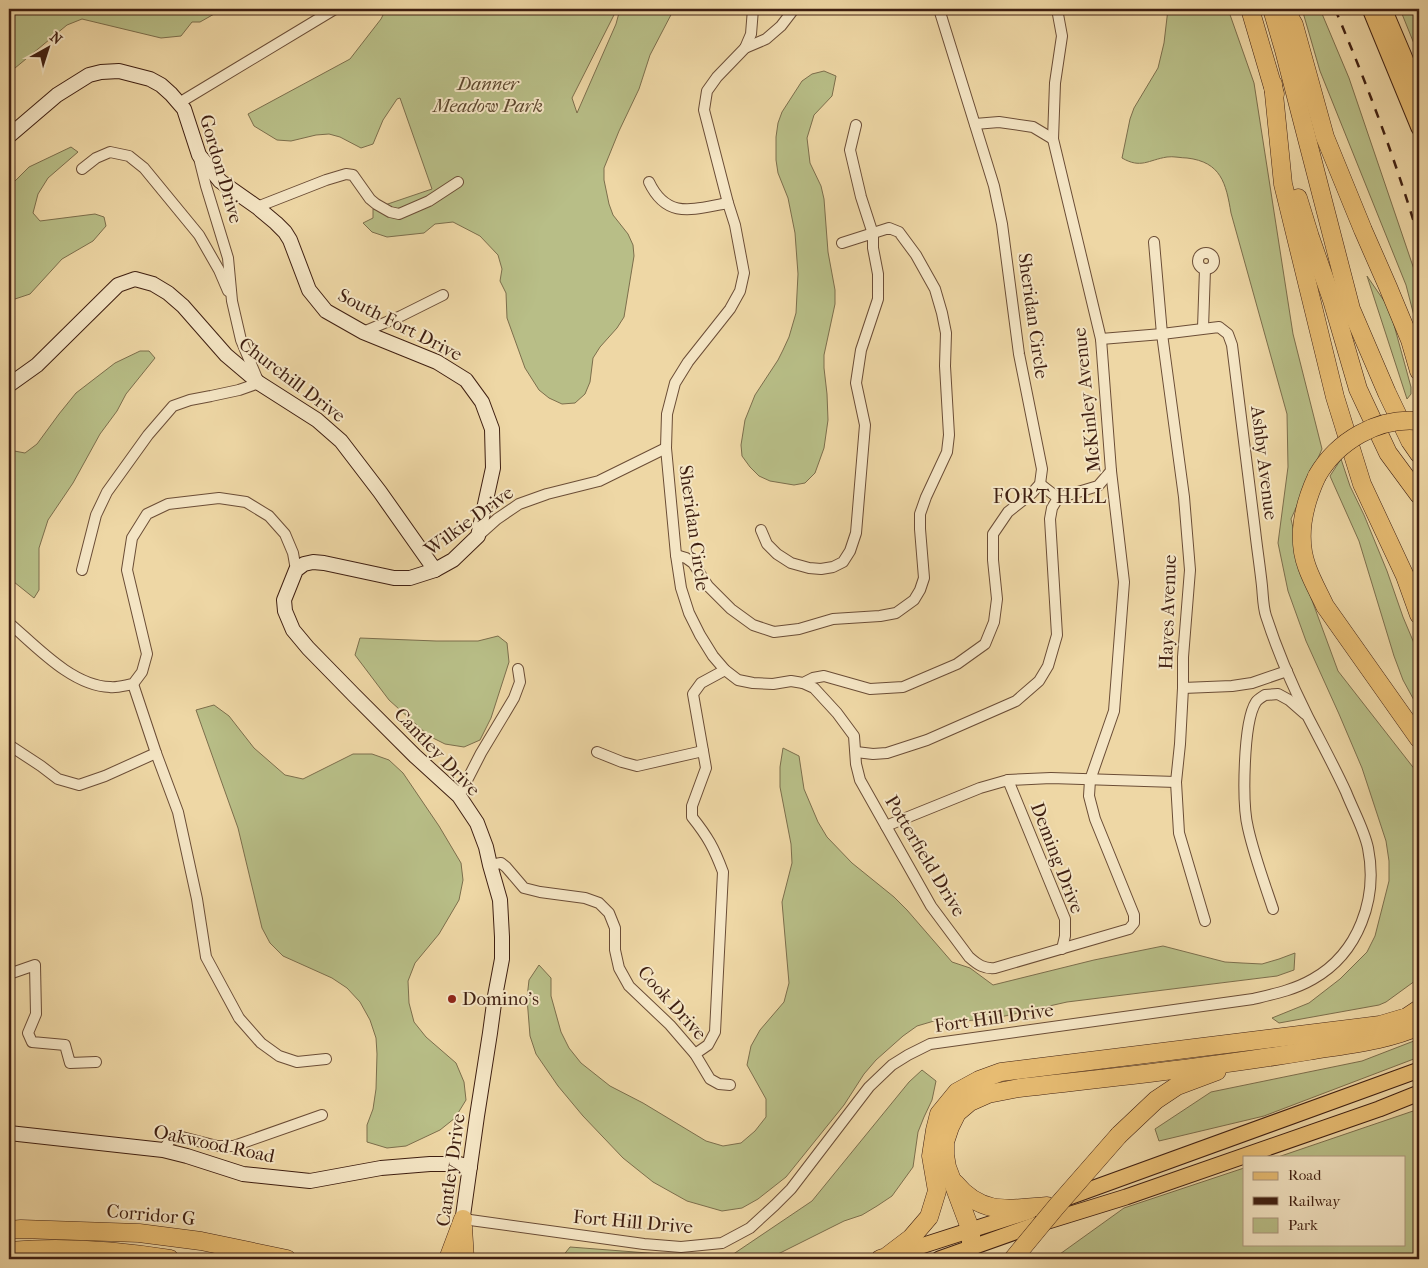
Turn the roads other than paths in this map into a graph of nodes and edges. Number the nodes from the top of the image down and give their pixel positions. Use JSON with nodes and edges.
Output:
{"nodes":[{"id":1,"x":335,"y":9,"type":"edge"},
{"id":2,"x":752,"y":9,"type":"edge"},
{"id":3,"x":794,"y":9,"type":"edge"},
{"id":4,"x":939,"y":9,"type":"edge"},
{"id":5,"x":1057,"y":9,"type":"edge"},
{"id":6,"x":1250,"y":9,"type":"edge"},
{"id":7,"x":1272,"y":9,"type":"edge"},
{"id":8,"x":1286,"y":9,"type":"edge"},
{"id":9,"x":1370,"y":9,"type":"edge"},
{"id":10,"x":1384,"y":9,"type":"edge"},
{"id":11,"x":745,"y":48,"type":"junction"},
{"id":12,"x":1273,"y":84,"type":"junction"},
{"id":13,"x":1419,"y":94,"type":"edge"},
{"id":14,"x":179,"y":103,"type":"junction"},
{"id":15,"x":975,"y":124,"type":"junction"},
{"id":16,"x":856,"y":126,"type":"dead end"},
{"id":17,"x":1419,"y":128,"type":"edge"},
{"id":18,"x":9,"y":136,"type":"edge"},
{"id":19,"x":1053,"y":139,"type":"junction"},
{"id":20,"x":199,"y":155,"type":"junction"},
{"id":21,"x":82,"y":169,"type":"dead end"},
{"id":22,"x":458,"y":182,"type":"dead end"},
{"id":23,"x":649,"y":182,"type":"dead end"},
{"id":24,"x":728,"y":203,"type":"junction"},
{"id":25,"x":257,"y":207,"type":"junction"},
{"id":26,"x":873,"y":234,"type":"junction"},
{"id":27,"x":1154,"y":242,"type":"dead end"},
{"id":28,"x":842,"y":244,"type":"dead end"},
{"id":29,"x":1205,"y":269,"type":"dead end"},
{"id":30,"x":443,"y":296,"type":"dead end"},
{"id":31,"x":232,"y":301,"type":"junction"},
{"id":32,"x":1203,"y":328,"type":"junction"},
{"id":33,"x":363,"y":332,"type":"junction"},
{"id":34,"x":1162,"y":334,"type":"junction"},
{"id":35,"x":1102,"y":339,"type":"junction"},
{"id":36,"x":1419,"y":372,"type":"edge"},
{"id":37,"x":259,"y":383,"type":"junction"},
{"id":38,"x":9,"y":385,"type":"edge"},
{"id":39,"x":1419,"y":421,"type":"edge"},
{"id":40,"x":666,"y":448,"type":"junction"},
{"id":41,"x":1415,"y":448,"type":"edge"},
{"id":42,"x":1111,"y":471,"type":"junction"},
{"id":43,"x":1040,"y":484,"type":"junction"},
{"id":44,"x":1419,"y":495,"type":"edge"},
{"id":45,"x":1058,"y":498,"type":"junction"},
{"id":46,"x":762,"y":530,"type":"dead end"},
{"id":47,"x":478,"y":536,"type":"junction"},
{"id":48,"x":676,"y":555,"type":"junction"},
{"id":49,"x":82,"y":570,"type":"dead end"},
{"id":50,"x":296,"y":570,"type":"junction"},
{"id":51,"x":435,"y":570,"type":"junction"},
{"id":52,"x":1419,"y":615,"type":"edge"},
{"id":53,"x":9,"y":622,"type":"edge"},
{"id":54,"x":518,"y":669,"type":"dead end"},
{"id":55,"x":725,"y":670,"type":"junction"},
{"id":56,"x":1287,"y":671,"type":"junction"},
{"id":57,"x":803,"y":683,"type":"junction"},
{"id":58,"x":1252,"y":683,"type":"junction"},
{"id":59,"x":133,"y":684,"type":"junction"},
{"id":60,"x":1183,"y":688,"type":"junction"},
{"id":61,"x":1265,"y":695,"type":"junction"},
{"id":62,"x":1308,"y":717,"type":"junction"},
{"id":63,"x":1419,"y":739,"type":"edge"},
{"id":64,"x":9,"y":745,"type":"edge"},
{"id":65,"x":703,"y":751,"type":"junction"},
{"id":66,"x":596,"y":752,"type":"dead end"},
{"id":67,"x":856,"y":752,"type":"junction"},
{"id":68,"x":156,"y":753,"type":"junction"},
{"id":69,"x":1335,"y":768,"type":"joint"},
{"id":70,"x":1008,"y":780,"type":"junction"},
{"id":71,"x":1090,"y":780,"type":"junction"},
{"id":72,"x":1176,"y":782,"type":"junction"},
{"id":73,"x":459,"y":796,"type":"junction"},
{"id":74,"x":886,"y":826,"type":"junction"},
{"id":75,"x":490,"y":865,"type":"junction"},
{"id":76,"x":1273,"y":909,"type":"dead end"},
{"id":77,"x":1205,"y":921,"type":"dead end"},
{"id":78,"x":1129,"y":929,"type":"joint"},
{"id":79,"x":1062,"y":949,"type":"junction"},
{"id":80,"x":9,"y":974,"type":"edge"},
{"id":81,"x":1419,"y":1009,"type":"edge"},
{"id":82,"x":1419,"y":1026,"type":"edge"},
{"id":83,"x":695,"y":1054,"type":"junction"},
{"id":84,"x":326,"y":1059,"type":"dead end"},
{"id":85,"x":96,"y":1062,"type":"dead end"},
{"id":86,"x":1244,"y":1062,"type":"junction"},
{"id":87,"x":1419,"y":1070,"type":"edge"},
{"id":88,"x":730,"y":1085,"type":"dead end"},
{"id":89,"x":1419,"y":1093,"type":"edge"},
{"id":90,"x":322,"y":1115,"type":"dead end"},
{"id":91,"x":935,"y":1130,"type":"junction"},
{"id":92,"x":9,"y":1133,"type":"edge"},
{"id":93,"x":163,"y":1150,"type":"junction"},
{"id":94,"x":1243,"y":1156,"type":"edge"},
{"id":95,"x":1243,"y":1156,"type":"edge"},
{"id":96,"x":470,"y":1167,"type":"junction"},
{"id":97,"x":950,"y":1177,"type":"junction"},
{"id":98,"x":1047,"y":1206,"type":"junction"},
{"id":99,"x":463,"y":1220,"type":"junction"},
{"id":100,"x":9,"y":1230,"type":"edge"},
{"id":101,"x":968,"y":1238,"type":"junction"},
{"id":102,"x":9,"y":1251,"type":"edge"},
{"id":103,"x":883,"y":1258,"type":"edge"},
{"id":104,"x":170,"y":1259,"type":"edge"},
{"id":105,"x":287,"y":1259,"type":"edge"},
{"id":106,"x":448,"y":1259,"type":"edge"},
{"id":107,"x":457,"y":1259,"type":"edge"},
{"id":108,"x":465,"y":1259,"type":"edge"},
{"id":109,"x":939,"y":1259,"type":"edge"},
{"id":110,"x":1013,"y":1259,"type":"edge"}],
"edges":[{"from":1,"to":14,"type":"street"},
{"from":2,"to":11,"type":"street"},
{"from":3,"to":11,"type":"street","name":"Sheridan Circle"},
{"from":4,"to":15,"type":"street","name":"Sheridan Circle"},
{"from":5,"to":19,"type":"street","name":"McKinley Avenue"},
{"from":6,"to":12,"type":"highway"},
{"from":7,"to":41,"type":"highway"},
{"from":8,"to":36,"type":"highway"},
{"from":9,"to":17,"type":"main road"},
{"from":10,"to":13,"type":"main road"},
{"from":11,"to":24,"type":"street","name":"Sheridan Circle"},
{"from":12,"to":44,"type":"highway"},
{"from":12,"to":52,"type":"highway"},
{"from":14,"to":18,"type":"street","name":"Gordon Drive"},
{"from":14,"to":20,"type":"street","name":"Gordon Drive"},
{"from":15,"to":19,"type":"street"},
{"from":15,"to":43,"type":"street","name":"Sheridan Circle"},
{"from":16,"to":26,"type":"street"},
{"from":19,"to":35,"type":"street","name":"McKinley Avenue"},
{"from":20,"to":25,"type":"street","name":"South Fort Drive"},
{"from":20,"to":31,"type":"street","name":"Gordon Drive"},
{"from":21,"to":31,"type":"street"},
{"from":22,"to":25,"type":"street"},
{"from":23,"to":24,"type":"street"},
{"from":24,"to":40,"type":"street","name":"Sheridan Circle"},
{"from":25,"to":33,"type":"street","name":"South Fort Drive"},
{"from":26,"to":28,"type":"street"},
{"from":26,"to":46,"type":"street"},
{"from":26,"to":48,"type":"street"},
{"from":27,"to":34,"type":"street","name":"Hayes Avenue"},
{"from":29,"to":32,"type":"street"},
{"from":30,"to":33,"type":"street"},
{"from":31,"to":37,"type":"street","name":"Gordon Drive"},
{"from":32,"to":34,"type":"street","name":"Ashby Avenue"},
{"from":32,"to":56,"type":"street","name":"Ashby Avenue"},
{"from":33,"to":47,"type":"street","name":"South Fort Drive"},
{"from":34,"to":35,"type":"street","name":"Ashby Avenue"},
{"from":34,"to":60,"type":"street","name":"Hayes Avenue"},
{"from":35,"to":42,"type":"street","name":"McKinley Avenue"},
{"from":37,"to":38,"type":"street","name":"Churchill Drive"},
{"from":37,"to":49,"type":"street"},
{"from":37,"to":51,"type":"street","name":"Churchill Drive"},
{"from":39,"to":63,"type":"highway","bridge":true},
{"from":40,"to":47,"type":"street","name":"Wilkie Drive"},
{"from":40,"to":48,"type":"street","name":"Sheridan Circle"},
{"from":42,"to":45,"type":"street"},
{"from":42,"to":71,"type":"street","name":"McKinley Avenue"},
{"from":43,"to":45,"type":"street"},
{"from":43,"to":57,"type":"street","name":"Sheridan Circle"},
{"from":45,"to":67,"type":"street"},
{"from":47,"to":51,"type":"street","name":"Wilkie Drive"},
{"from":48,"to":55,"type":"street","name":"Sheridan Circle"},
{"from":50,"to":51,"type":"street","name":"Wilkie Drive"},
{"from":50,"to":59,"type":"street"},
{"from":50,"to":73,"type":"street","name":"Cantley Drive"},
{"from":53,"to":59,"type":"street"},
{"from":54,"to":73,"type":"street"},
{"from":55,"to":57,"type":"street","name":"Sheridan Circle"},
{"from":55,"to":65,"type":"street"},
{"from":56,"to":58,"type":"street"},
{"from":56,"to":62,"type":"street","name":"Ashby Avenue"},
{"from":57,"to":67,"type":"street","name":"Potterfield Drive"},
{"from":58,"to":60,"type":"street"},
{"from":58,"to":61,"type":"street"},
{"from":59,"to":68,"type":"street"},
{"from":60,"to":72,"type":"street","name":"Hayes Avenue"},
{"from":61,"to":62,"type":"street","name":"Ashby Avenue"},
{"from":61,"to":76,"type":"street"},
{"from":62,"to":69,"type":"street","name":"Ashby Avenue"},
{"from":64,"to":68,"type":"street"},
{"from":65,"to":66,"type":"street"},
{"from":65,"to":83,"type":"street"},
{"from":67,"to":74,"type":"street","name":"Potterfield Drive"},
{"from":68,"to":84,"type":"street"},
{"from":69,"to":99,"type":"street","name":"Fort Hill Drive"},
{"from":70,"to":71,"type":"street"},
{"from":70,"to":74,"type":"street"},
{"from":70,"to":79,"type":"street","name":"Deming Drive"},
{"from":71,"to":72,"type":"street"},
{"from":71,"to":78,"type":"street","name":"McKinley Avenue"},
{"from":72,"to":77,"type":"street","name":"Hayes Avenue"},
{"from":73,"to":75,"type":"street","name":"Cantley Drive"},
{"from":74,"to":79,"type":"street","name":"Potterfield Drive"},
{"from":75,"to":83,"type":"street","name":"Cook Drive"},
{"from":75,"to":96,"type":"street","name":"Cantley Drive"},
{"from":78,"to":79,"type":"street","name":"Potterfield Drive"},
{"from":80,"to":85,"type":"street"},
{"from":81,"to":91,"type":"highway"},
{"from":82,"to":86,"type":"highway"},
{"from":83,"to":88,"type":"street","name":"Cook Drive"},
{"from":86,"to":97,"type":"highway"},
{"from":86,"to":110,"type":"highway","bridge":true},
{"from":87,"to":98,"type":"main road"},
{"from":89,"to":95,"type":"main road"},
{"from":90,"to":93,"type":"street"},
{"from":91,"to":101,"type":"highway"},
{"from":91,"to":103,"type":"highway"},
{"from":92,"to":93,"type":"street","name":"Oakwood Road"},
{"from":93,"to":96,"type":"street","name":"Oakwood Road"},
{"from":94,"to":101,"type":"main road"},
{"from":96,"to":99,"type":"street","name":"Cantley Drive"},
{"from":97,"to":98,"type":"highway"},
{"from":97,"to":101,"type":"highway"},
{"from":98,"to":101,"type":"main road"},
{"from":99,"to":106,"type":"highway"},
{"from":99,"to":107,"type":"street","name":"Cantley Drive"},
{"from":99,"to":108,"type":"highway"},
{"from":100,"to":105,"type":"highway","name":"Corridor G"},
{"from":101,"to":103,"type":"main road"},
{"from":101,"to":109,"type":"main road"},
{"from":102,"to":104,"type":"highway"}]}
